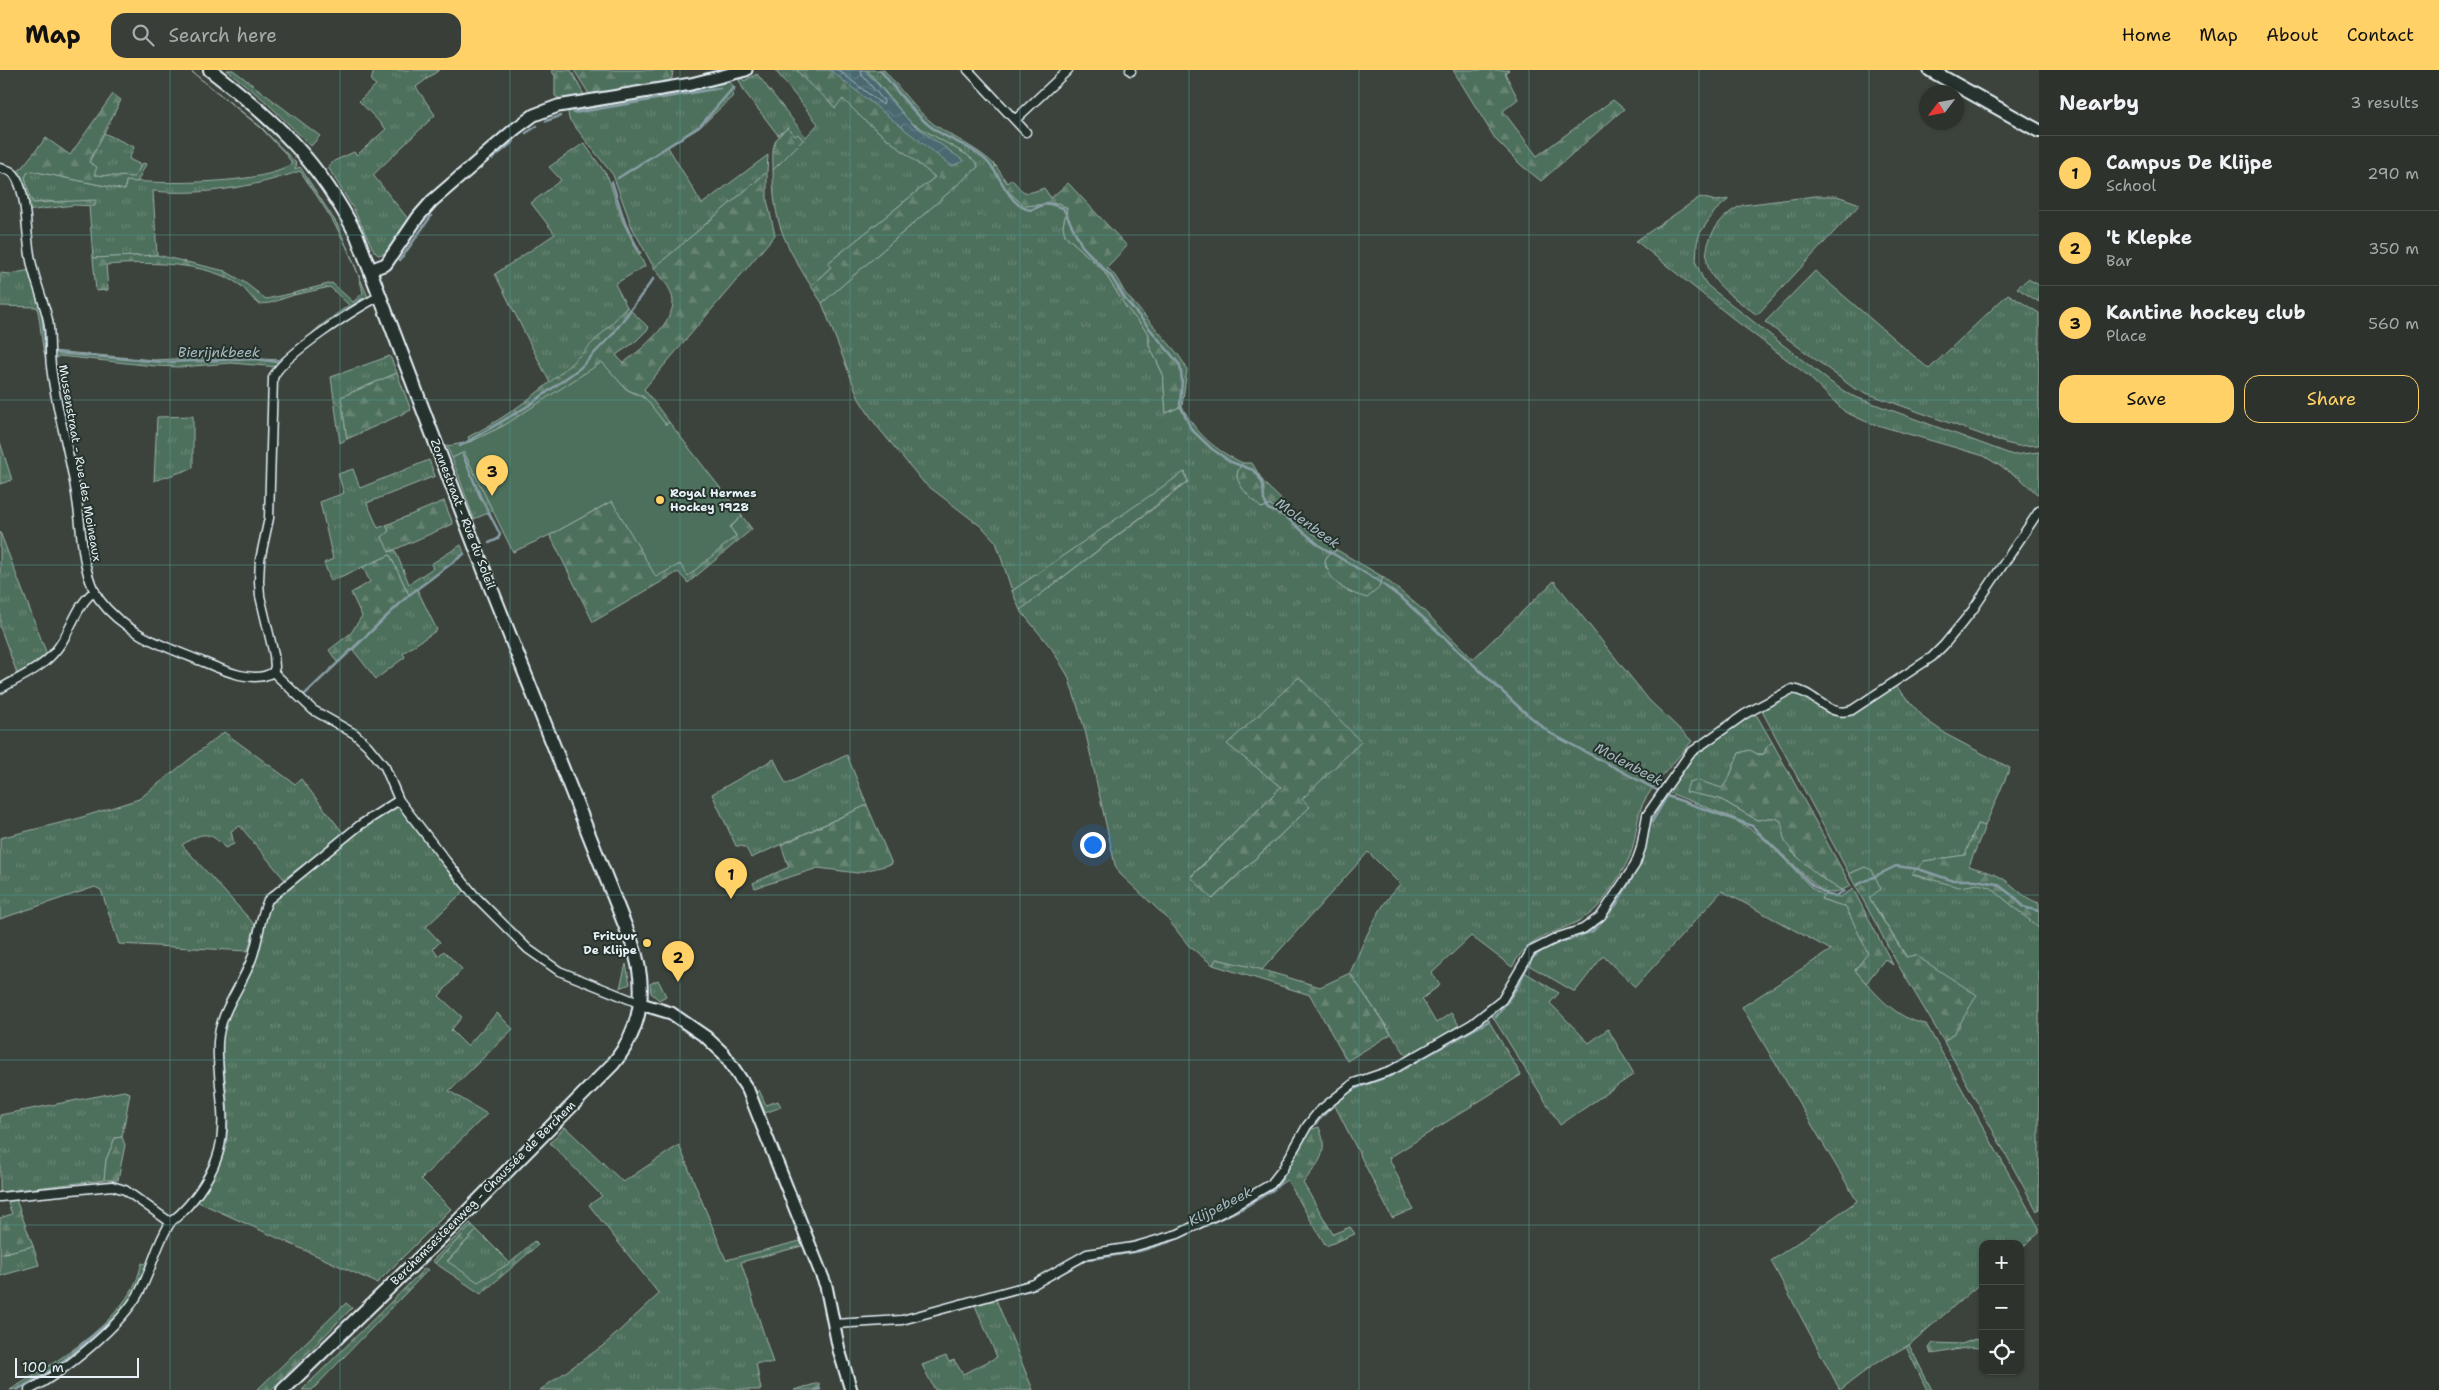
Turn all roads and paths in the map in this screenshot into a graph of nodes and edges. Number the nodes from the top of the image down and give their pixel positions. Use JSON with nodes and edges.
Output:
{"nodes":[{"id":1,"x":210,"y":70,"type":"edge"},
{"id":2,"x":746,"y":70,"type":"edge"},
{"id":3,"x":968,"y":70,"type":"edge"},
{"id":4,"x":1068,"y":70,"type":"edge"},
{"id":5,"x":1930,"y":70,"type":"edge"},
{"id":6,"x":1016,"y":120,"type":"junction"},
{"id":7,"x":1026,"y":132,"type":"dead end"},
{"id":8,"x":2039,"y":132,"type":"edge"},
{"id":9,"x":0,"y":168,"type":"edge"},
{"id":10,"x":370,"y":270,"type":"junction"},
{"id":11,"x":380,"y":296,"type":"junction"},
{"id":12,"x":2039,"y":511,"type":"edge"},
{"id":13,"x":95,"y":591,"type":"junction"},
{"id":14,"x":273,"y":672,"type":"junction"},
{"id":15,"x":0,"y":689,"type":"edge"},
{"id":16,"x":399,"y":800,"type":"junction"},
{"id":17,"x":641,"y":1004,"type":"junction"},
{"id":18,"x":0,"y":1197,"type":"edge"},
{"id":19,"x":170,"y":1222,"type":"junction"},
{"id":20,"x":834,"y":1324,"type":"junction"},
{"id":21,"x":29,"y":1390,"type":"edge"},
{"id":22,"x":283,"y":1390,"type":"edge"},
{"id":23,"x":851,"y":1390,"type":"edge"}],
"edges":[{"from":1,"to":10,"type":"main road","name":"Zonnestraat - Rue du Soleil"},
{"from":2,"to":10,"type":"street"},
{"from":3,"to":6,"type":"street"},
{"from":4,"to":6,"type":"street"},
{"from":5,"to":8,"type":"main road"},
{"from":6,"to":7,"type":"street"},
{"from":9,"to":13,"type":"street","name":"Mussenstraat - Rue des Moineaux"},
{"from":10,"to":11,"type":"main road","name":"Zonnestraat - Rue du Soleil"},
{"from":11,"to":14,"type":"street"},
{"from":11,"to":17,"type":"main road","name":"Zonnestraat - Rue du Soleil"},
{"from":12,"to":20,"type":"street"},
{"from":13,"to":14,"type":"street","name":"Mussenstraat - Rue des Moineaux"},
{"from":13,"to":15,"type":"street"},
{"from":14,"to":16,"type":"street"},
{"from":16,"to":17,"type":"street"},
{"from":16,"to":19,"type":"street"},
{"from":17,"to":20,"type":"street"},
{"from":17,"to":22,"type":"main road","name":"Berchemsesteenweg - Chaussée de Berchem"},
{"from":18,"to":19,"type":"street"},
{"from":19,"to":21,"type":"street"},
{"from":20,"to":23,"type":"street"}]}
